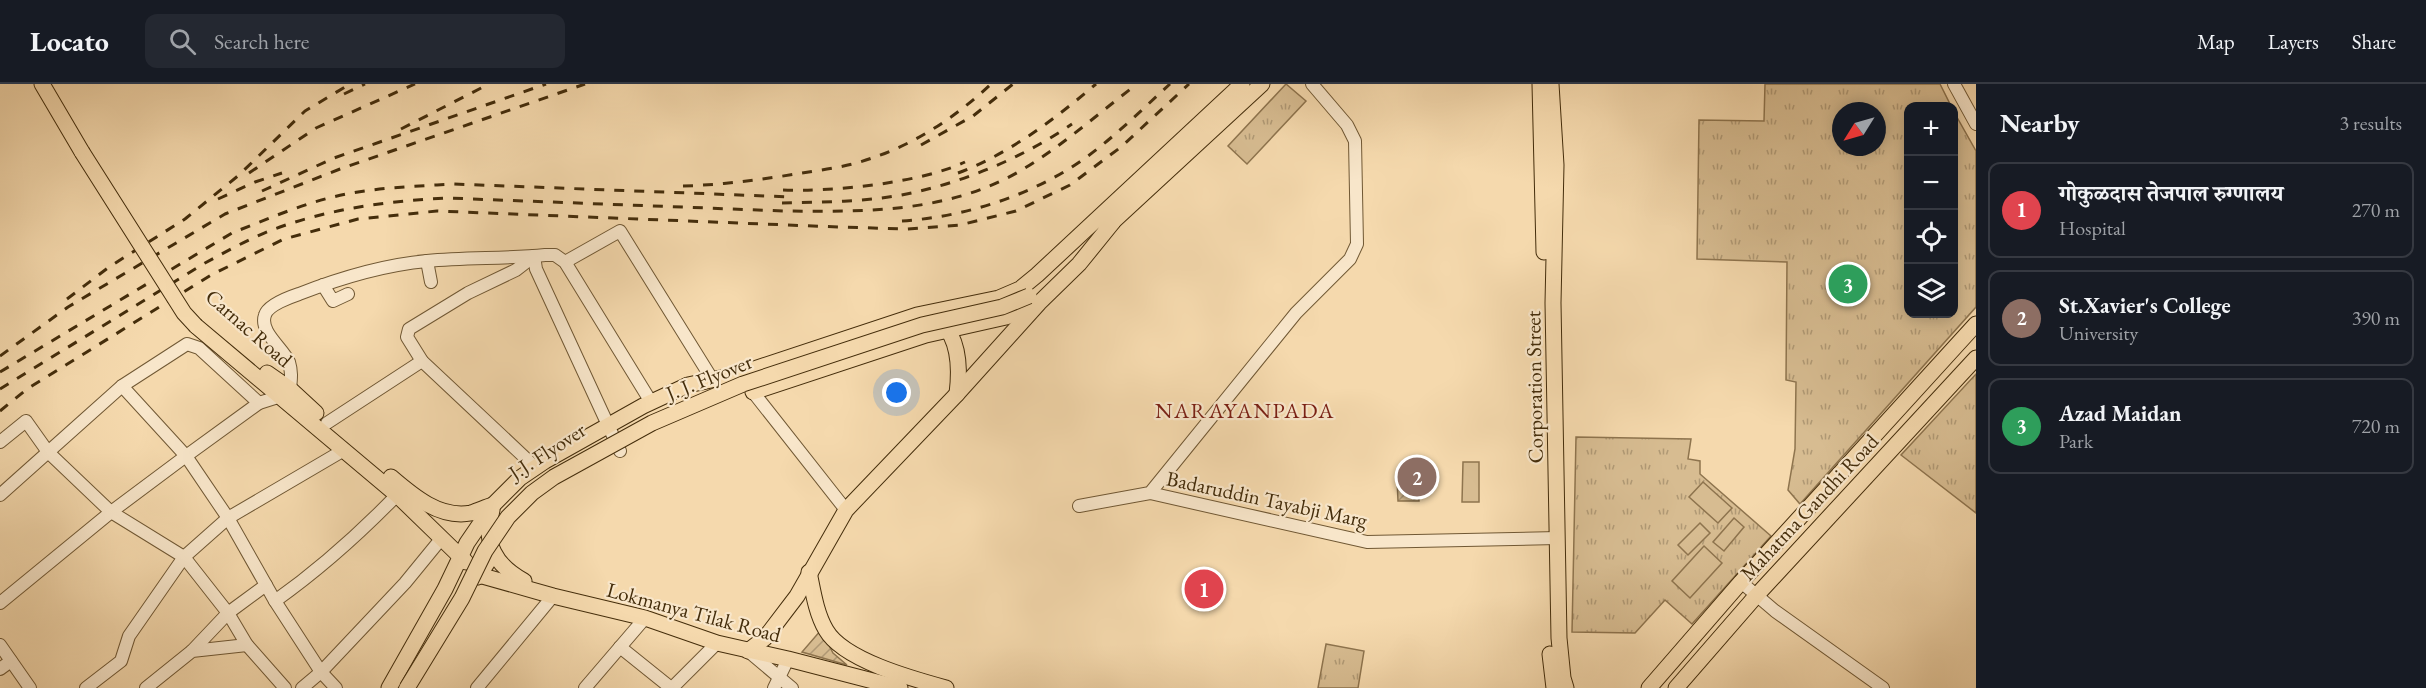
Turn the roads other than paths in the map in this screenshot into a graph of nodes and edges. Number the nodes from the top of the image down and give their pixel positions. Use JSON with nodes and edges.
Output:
{"nodes":[{"id":1,"x":42,"y":84,"type":"edge"},
{"id":2,"x":53,"y":84,"type":"edge"},
{"id":3,"x":1242,"y":84,"type":"edge"},
{"id":4,"x":1262,"y":84,"type":"edge"},
{"id":5,"x":1312,"y":84,"type":"edge"},
{"id":6,"x":1540,"y":84,"type":"edge"},
{"id":7,"x":1551,"y":84,"type":"edge"},
{"id":8,"x":1954,"y":84,"type":"edge"},
{"id":9,"x":1976,"y":124,"type":"edge"},
{"id":10,"x":85,"y":150,"type":"junction"},
{"id":11,"x":1549,"y":165,"type":"junction"},
{"id":12,"x":1109,"y":217,"type":"junction"},
{"id":13,"x":534,"y":256,"type":"junction"},
{"id":14,"x":427,"y":261,"type":"junction"},
{"id":15,"x":565,"y":262,"type":"junction"},
{"id":16,"x":431,"y":282,"type":"dead end"},
{"id":17,"x":323,"y":285,"type":"junction"},
{"id":18,"x":348,"y":294,"type":"dead end"},
{"id":19,"x":1034,"y":299,"type":"junction"},
{"id":20,"x":917,"y":315,"type":"junction"},
{"id":21,"x":1976,"y":324,"type":"edge"},
{"id":22,"x":949,"y":330,"type":"junction"},
{"id":23,"x":1976,"y":358,"type":"edge"},
{"id":24,"x":423,"y":361,"type":"junction"},
{"id":25,"x":716,"y":380,"type":"junction"},
{"id":26,"x":122,"y":386,"type":"junction"},
{"id":27,"x":753,"y":392,"type":"joint"},
{"id":28,"x":285,"y":393,"type":"junction"},
{"id":29,"x":957,"y":394,"type":"junction"},
{"id":30,"x":651,"y":402,"type":"junction"},
{"id":31,"x":259,"y":403,"type":"junction"},
{"id":32,"x":327,"y":423,"type":"junction"},
{"id":33,"x":608,"y":426,"type":"junction"},
{"id":34,"x":0,"y":442,"type":"edge"},
{"id":35,"x":345,"y":450,"type":"junction"},
{"id":36,"x":620,"y":451,"type":"dead end"},
{"id":37,"x":48,"y":452,"type":"junction"},
{"id":38,"x":186,"y":456,"type":"junction"},
{"id":39,"x":536,"y":468,"type":"junction"},
{"id":40,"x":1149,"y":494,"type":"junction"},
{"id":41,"x":0,"y":495,"type":"edge"},
{"id":42,"x":397,"y":495,"type":"junction"},
{"id":43,"x":493,"y":505,"type":"junction"},
{"id":44,"x":1079,"y":506,"type":"dead end"},
{"id":45,"x":846,"y":510,"type":"junction"},
{"id":46,"x":111,"y":512,"type":"junction"},
{"id":47,"x":228,"y":518,"type":"junction"},
{"id":48,"x":1552,"y":538,"type":"junction"},
{"id":49,"x":441,"y":539,"type":"junction"},
{"id":50,"x":493,"y":554,"type":"junction"},
{"id":51,"x":184,"y":557,"type":"junction"},
{"id":52,"x":460,"y":558,"type":"junction"},
{"id":53,"x":809,"y":572,"type":"junction"},
{"id":54,"x":479,"y":575,"type":"junction"},
{"id":55,"x":1741,"y":582,"type":"junction"},
{"id":56,"x":266,"y":585,"type":"junction"},
{"id":57,"x":1756,"y":596,"type":"junction"},
{"id":58,"x":553,"y":597,"type":"junction"},
{"id":59,"x":275,"y":600,"type":"junction"},
{"id":60,"x":0,"y":603,"type":"edge"},
{"id":61,"x":228,"y":613,"type":"junction"},
{"id":62,"x":645,"y":618,"type":"junction"},
{"id":63,"x":717,"y":643,"type":"junction"},
{"id":64,"x":0,"y":645,"type":"edge"},
{"id":65,"x":247,"y":645,"type":"junction"},
{"id":66,"x":620,"y":647,"type":"junction"},
{"id":67,"x":192,"y":651,"type":"junction"},
{"id":68,"x":748,"y":651,"type":"junction"},
{"id":69,"x":788,"y":659,"type":"junction"},
{"id":70,"x":11,"y":661,"type":"junction"},
{"id":71,"x":0,"y":669,"type":"edge"},
{"id":72,"x":321,"y":672,"type":"junction"},
{"id":73,"x":776,"y":683,"type":"edge"},
{"id":74,"x":30,"y":688,"type":"edge"},
{"id":75,"x":86,"y":688,"type":"edge"},
{"id":76,"x":145,"y":688,"type":"edge"},
{"id":77,"x":285,"y":688,"type":"edge"},
{"id":78,"x":302,"y":688,"type":"edge"},
{"id":79,"x":336,"y":688,"type":"edge"},
{"id":80,"x":389,"y":688,"type":"edge"},
{"id":81,"x":399,"y":688,"type":"edge"},
{"id":82,"x":407,"y":688,"type":"edge"},
{"id":83,"x":412,"y":688,"type":"edge"},
{"id":84,"x":477,"y":688,"type":"edge"},
{"id":85,"x":585,"y":688,"type":"edge"},
{"id":86,"x":672,"y":688,"type":"edge"},
{"id":87,"x":792,"y":688,"type":"edge"},
{"id":88,"x":900,"y":688,"type":"edge"},
{"id":89,"x":946,"y":688,"type":"edge"},
{"id":90,"x":1554,"y":688,"type":"edge"},
{"id":91,"x":1566,"y":688,"type":"edge"},
{"id":92,"x":1649,"y":688,"type":"edge"},
{"id":93,"x":1677,"y":688,"type":"edge"},
{"id":94,"x":1883,"y":688,"type":"edge"}],
"edges":[{"from":1,"to":10,"type":"main road"},
{"from":2,"to":10,"type":"main road","name":"Carnac Road"},
{"from":3,"to":12,"type":"main road"},
{"from":4,"to":12,"type":"main road"},
{"from":5,"to":40,"type":"street"},
{"from":6,"to":11,"type":"main road","name":"Corporation Street"},
{"from":7,"to":11,"type":"main road","name":"Corporation Street"},
{"from":8,"to":9,"type":"street"},
{"from":10,"to":28,"type":"main road","name":"Carnac Road"},
{"from":11,"to":48,"type":"main road","name":"Corporation Street"},
{"from":12,"to":19,"type":"main road","name":"J. J. Flyover"},
{"from":12,"to":20,"type":"main road"},
{"from":13,"to":14,"type":"street"},
{"from":13,"to":15,"type":"street"},
{"from":13,"to":24,"type":"street"},
{"from":13,"to":33,"type":"street"},
{"from":14,"to":16,"type":"street"},
{"from":14,"to":17,"type":"street"},
{"from":15,"to":25,"type":"street"},
{"from":15,"to":30,"type":"street"},
{"from":17,"to":18,"type":"street"},
{"from":17,"to":28,"type":"street"},
{"from":19,"to":22,"type":"main road"},
{"from":19,"to":29,"type":"main road"},
{"from":19,"to":82,"type":"main road","name":"J. J. Flyover","bridge":true},
{"from":20,"to":22,"type":"main road"},
{"from":20,"to":25,"type":"main road"},
{"from":21,"to":55,"type":"main road"},
{"from":22,"to":27,"type":"main road"},
{"from":22,"to":29,"type":"main road"},
{"from":23,"to":57,"type":"main road","name":"Mahatma Gandhi Road"},
{"from":24,"to":32,"type":"street"},
{"from":24,"to":39,"type":"street"},
{"from":25,"to":30,"type":"main road"},
{"from":25,"to":81,"type":"main road","name":"J.J. Flyover"},
{"from":26,"to":31,"type":"street"},
{"from":26,"to":37,"type":"street"},
{"from":26,"to":38,"type":"street"},
{"from":27,"to":45,"type":"street"},
{"from":28,"to":31,"type":"street"},
{"from":28,"to":32,"type":"main road","name":"Carnac Road"},
{"from":28,"to":35,"type":"main road","name":"Carnac Road"},
{"from":29,"to":45,"type":"main road"},
{"from":30,"to":33,"type":"main road"},
{"from":31,"to":38,"type":"street"},
{"from":32,"to":43,"type":"main road","name":"Carnac Road"},
{"from":33,"to":36,"type":"street"},
{"from":33,"to":39,"type":"main road"},
{"from":34,"to":37,"type":"street"},
{"from":35,"to":42,"type":"main road","name":"Carnac Road"},
{"from":35,"to":47,"type":"street"},
{"from":37,"to":41,"type":"street"},
{"from":37,"to":46,"type":"street"},
{"from":38,"to":46,"type":"street"},
{"from":38,"to":47,"type":"street"},
{"from":39,"to":43,"type":"main road"},
{"from":40,"to":44,"type":"street"},
{"from":40,"to":48,"type":"street","name":"Badaruddin Tayabji Marg"},
{"from":42,"to":49,"type":"main road","name":"Carnac Road"},
{"from":42,"to":59,"type":"street"},
{"from":43,"to":50,"type":"main road"},
{"from":43,"to":52,"type":"main road"},
{"from":45,"to":53,"type":"main road"},
{"from":46,"to":51,"type":"street"},
{"from":46,"to":60,"type":"street"},
{"from":47,"to":51,"type":"street"},
{"from":47,"to":56,"type":"street"},
{"from":48,"to":90,"type":"main road","name":"Corporation Street"},
{"from":48,"to":91,"type":"main road","name":"Corporation Street"},
{"from":49,"to":52,"type":"main road","name":"Carnac Road"},
{"from":49,"to":72,"type":"street"},
{"from":50,"to":54,"type":"main road"},
{"from":50,"to":58,"type":"main road"},
{"from":51,"to":61,"type":"street"},
{"from":51,"to":75,"type":"street"},
{"from":52,"to":54,"type":"main road","name":"Carnac Road"},
{"from":52,"to":80,"type":"main road"},
{"from":53,"to":68,"type":"main road"},
{"from":53,"to":89,"type":"main road"},
{"from":54,"to":58,"type":"main road","name":"Lokmanya Tilak Road"},
{"from":54,"to":83,"type":"main road"},
{"from":55,"to":57,"type":"street"},
{"from":55,"to":92,"type":"main road"},
{"from":56,"to":59,"type":"street"},
{"from":56,"to":61,"type":"street"},
{"from":57,"to":93,"type":"main road","name":"Mahatma Gandhi Road"},
{"from":57,"to":94,"type":"street"},
{"from":58,"to":62,"type":"main road","name":"Lokmanya Tilak Road"},
{"from":58,"to":84,"type":"street"},
{"from":59,"to":72,"type":"street"},
{"from":61,"to":65,"type":"street"},
{"from":61,"to":67,"type":"street"},
{"from":62,"to":63,"type":"main road","name":"Lokmanya Tilak Road"},
{"from":62,"to":66,"type":"street"},
{"from":63,"to":68,"type":"main road","name":"Lokmanya Tilak Road"},
{"from":63,"to":86,"type":"street"},
{"from":64,"to":70,"type":"street"},
{"from":65,"to":67,"type":"street"},
{"from":65,"to":77,"type":"street"},
{"from":66,"to":85,"type":"street"},
{"from":66,"to":86,"type":"street"},
{"from":67,"to":76,"type":"street"},
{"from":68,"to":69,"type":"main road","name":"Lokmanya Tilak Road"},
{"from":68,"to":73,"type":"street"},
{"from":69,"to":73,"type":"street"},
{"from":69,"to":88,"type":"main road","name":"Lokmanya Tilak Road"},
{"from":70,"to":71,"type":"street"},
{"from":70,"to":74,"type":"street"},
{"from":72,"to":78,"type":"street"},
{"from":72,"to":79,"type":"street"},
{"from":73,"to":87,"type":"street"}]}
